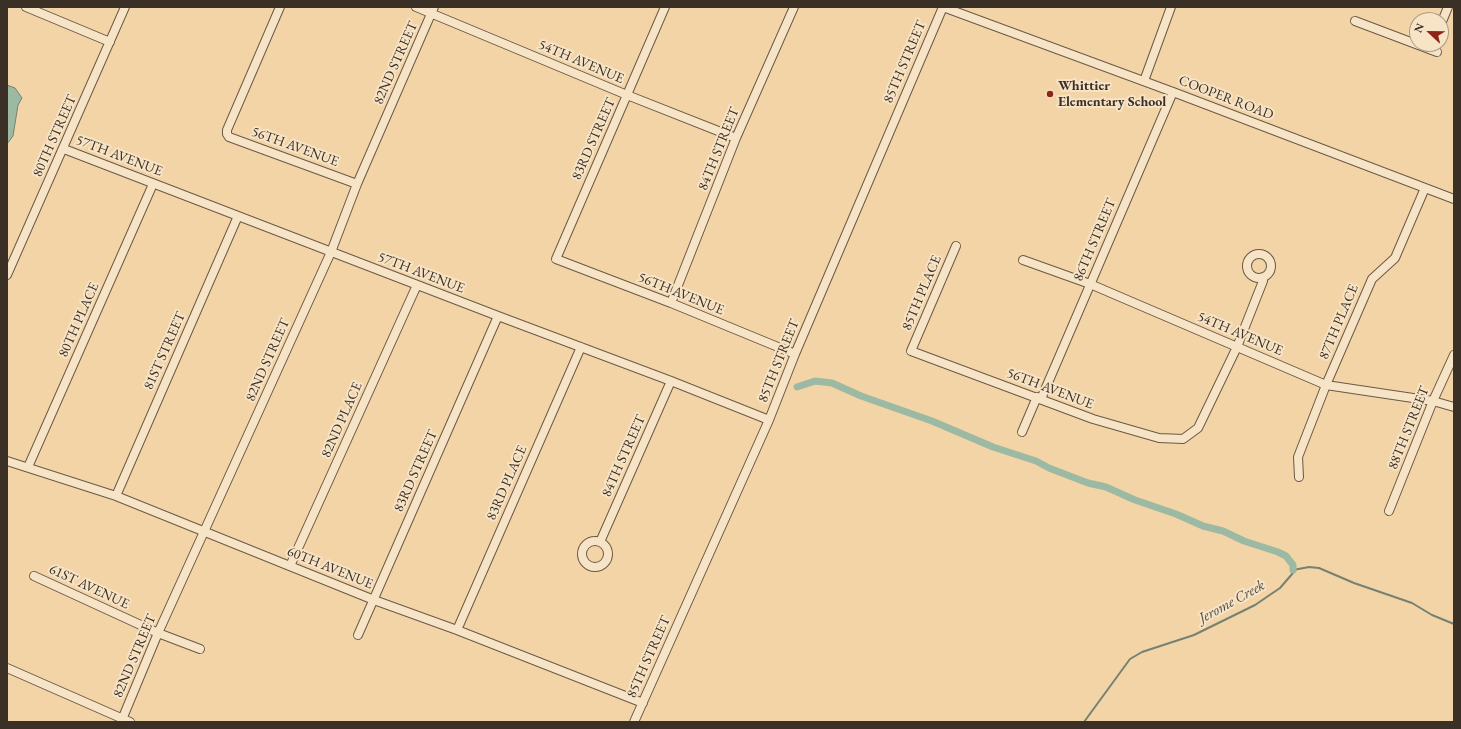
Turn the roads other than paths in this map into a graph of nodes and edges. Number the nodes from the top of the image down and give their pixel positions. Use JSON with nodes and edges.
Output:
{"nodes":[{"id":1,"x":26,"y":7,"type":"edge"},
{"id":2,"x":125,"y":7,"type":"edge"},
{"id":3,"x":280,"y":7,"type":"edge"},
{"id":4,"x":416,"y":7,"type":"edge"},
{"id":5,"x":665,"y":7,"type":"edge"},
{"id":6,"x":794,"y":7,"type":"edge"},
{"id":7,"x":943,"y":7,"type":"edge"},
{"id":8,"x":1171,"y":7,"type":"edge"},
{"id":9,"x":433,"y":10,"type":"edge"},
{"id":10,"x":1355,"y":21,"type":"dead end"},
{"id":11,"x":1409,"y":39,"type":"edge"},
{"id":12,"x":110,"y":42,"type":"junction"},
{"id":13,"x":1144,"y":81,"type":"junction"},
{"id":14,"x":1174,"y":92,"type":"junction"},
{"id":15,"x":627,"y":95,"type":"junction"},
{"id":16,"x":736,"y":138,"type":"junction"},
{"id":17,"x":64,"y":149,"type":"junction"},
{"id":18,"x":153,"y":184,"type":"junction"},
{"id":19,"x":357,"y":184,"type":"junction"},
{"id":20,"x":1425,"y":188,"type":"junction"},
{"id":21,"x":1454,"y":199,"type":"edge"},
{"id":22,"x":238,"y":216,"type":"junction"},
{"id":23,"x":956,"y":246,"type":"dead end"},
{"id":24,"x":331,"y":252,"type":"junction"},
{"id":25,"x":556,"y":259,"type":"joint"},
{"id":26,"x":1023,"y":260,"type":"dead end"},
{"id":27,"x":7,"y":275,"type":"edge"},
{"id":28,"x":1263,"y":277,"type":"dead end"},
{"id":29,"x":1090,"y":284,"type":"junction"},
{"id":30,"x":417,"y":285,"type":"junction"},
{"id":31,"x":671,"y":303,"type":"junction"},
{"id":32,"x":498,"y":316,"type":"junction"},
{"id":33,"x":581,"y":347,"type":"junction"},
{"id":34,"x":1237,"y":347,"type":"junction"},
{"id":35,"x":911,"y":351,"type":"joint"},
{"id":36,"x":795,"y":354,"type":"junction"},
{"id":37,"x":1454,"y":355,"type":"edge"},
{"id":38,"x":671,"y":381,"type":"junction"},
{"id":39,"x":1326,"y":385,"type":"junction"},
{"id":40,"x":1039,"y":398,"type":"junction"},
{"id":41,"x":1433,"y":402,"type":"junction"},
{"id":42,"x":1454,"y":407,"type":"edge"},
{"id":43,"x":769,"y":420,"type":"junction"},
{"id":44,"x":1022,"y":432,"type":"dead end"},
{"id":45,"x":7,"y":460,"type":"edge"},
{"id":46,"x":28,"y":467,"type":"junction"},
{"id":47,"x":1300,"y":476,"type":"dead end"},
{"id":48,"x":116,"y":496,"type":"junction"},
{"id":49,"x":1389,"y":511,"type":"dead end"},
{"id":50,"x":205,"y":531,"type":"junction"},
{"id":51,"x":600,"y":542,"type":"dead end"},
{"id":52,"x":290,"y":566,"type":"junction"},
{"id":53,"x":34,"y":576,"type":"dead end"},
{"id":54,"x":374,"y":600,"type":"junction"},
{"id":55,"x":457,"y":630,"type":"junction"},
{"id":56,"x":158,"y":633,"type":"junction"},
{"id":57,"x":358,"y":635,"type":"dead end"},
{"id":58,"x":200,"y":649,"type":"dead end"},
{"id":59,"x":7,"y":668,"type":"edge"},
{"id":60,"x":643,"y":702,"type":"junction"},
{"id":61,"x":125,"y":721,"type":"edge"},
{"id":62,"x":634,"y":722,"type":"edge"}],
"edges":[{"from":1,"to":12,"type":"street"},
{"from":2,"to":12,"type":"street","name":"80TH STREET"},
{"from":3,"to":19,"type":"street","name":"56TH AVENUE"},
{"from":4,"to":9,"type":"street","name":"54TH AVENUE"},
{"from":5,"to":15,"type":"street","name":"83RD STREET"},
{"from":6,"to":16,"type":"street","name":"84TH STREET"},
{"from":7,"to":13,"type":"street","name":"COOPER ROAD"},
{"from":7,"to":36,"type":"street","name":"85TH STREET"},
{"from":8,"to":13,"type":"street"},
{"from":9,"to":15,"type":"street","name":"54TH AVENUE"},
{"from":9,"to":19,"type":"street","name":"82ND STREET"},
{"from":10,"to":11,"type":"street"},
{"from":12,"to":17,"type":"street","name":"80TH STREET"},
{"from":13,"to":14,"type":"street","name":"COOPER ROAD"},
{"from":14,"to":20,"type":"street","name":"COOPER ROAD"},
{"from":14,"to":29,"type":"street","name":"86TH STREET"},
{"from":15,"to":16,"type":"street","name":"54TH AVENUE"},
{"from":15,"to":25,"type":"street","name":"83RD STREET"},
{"from":16,"to":31,"type":"street","name":"84TH STREET"},
{"from":17,"to":18,"type":"street","name":"57TH AVENUE"},
{"from":17,"to":27,"type":"street","name":"80TH STREET"},
{"from":18,"to":22,"type":"street","name":"57TH AVENUE"},
{"from":18,"to":46,"type":"street","name":"80TH PLACE"},
{"from":19,"to":24,"type":"street","name":"82ND STREET"},
{"from":20,"to":21,"type":"street","name":"COOPER ROAD"},
{"from":20,"to":39,"type":"street","name":"87TH PLACE"},
{"from":22,"to":24,"type":"street","name":"57TH AVENUE"},
{"from":22,"to":48,"type":"street","name":"81ST STREET"},
{"from":23,"to":35,"type":"street","name":"85TH PLACE"},
{"from":24,"to":30,"type":"street","name":"57TH AVENUE"},
{"from":24,"to":50,"type":"street","name":"82ND STREET"},
{"from":25,"to":31,"type":"street","name":"56TH AVENUE"},
{"from":26,"to":29,"type":"street","name":"54TH AVENUE"},
{"from":28,"to":34,"type":"street"},
{"from":29,"to":34,"type":"street","name":"54TH AVENUE"},
{"from":29,"to":40,"type":"street","name":"86TH STREET"},
{"from":30,"to":32,"type":"street","name":"57TH AVENUE"},
{"from":30,"to":52,"type":"street","name":"82ND PLACE"},
{"from":31,"to":36,"type":"street","name":"56TH AVENUE"},
{"from":32,"to":33,"type":"street","name":"57TH AVENUE"},
{"from":32,"to":54,"type":"street","name":"83RD STREET"},
{"from":33,"to":38,"type":"street","name":"57TH AVENUE"},
{"from":33,"to":55,"type":"street","name":"83RD PLACE"},
{"from":34,"to":39,"type":"street","name":"54TH AVENUE"},
{"from":34,"to":40,"type":"street","name":"56TH AVENUE"},
{"from":35,"to":40,"type":"street","name":"56TH AVENUE"},
{"from":36,"to":43,"type":"street","name":"85TH STREET"},
{"from":37,"to":41,"type":"street","name":"88TH STREET"},
{"from":38,"to":43,"type":"street","name":"57TH AVENUE"},
{"from":38,"to":51,"type":"street","name":"84TH STREET"},
{"from":39,"to":41,"type":"street","name":"54TH AVENUE"},
{"from":39,"to":47,"type":"street","name":"87TH PLACE"},
{"from":40,"to":44,"type":"street","name":"86TH STREET"},
{"from":41,"to":42,"type":"street","name":"54TH AVENUE"},
{"from":41,"to":49,"type":"street","name":"88TH STREET"},
{"from":43,"to":60,"type":"street","name":"85TH STREET"},
{"from":45,"to":46,"type":"street","name":"60TH AVENUE"},
{"from":46,"to":48,"type":"street","name":"60TH AVENUE"},
{"from":48,"to":50,"type":"street","name":"60TH AVENUE"},
{"from":50,"to":52,"type":"street","name":"60TH AVENUE"},
{"from":50,"to":56,"type":"street","name":"82ND STREET"},
{"from":52,"to":54,"type":"street","name":"60TH AVENUE"},
{"from":53,"to":56,"type":"street","name":"61ST AVENUE"},
{"from":54,"to":55,"type":"street","name":"60TH AVENUE"},
{"from":54,"to":57,"type":"street","name":"83RD STREET"},
{"from":55,"to":60,"type":"street","name":"60TH AVENUE"},
{"from":56,"to":58,"type":"street","name":"61ST AVENUE"},
{"from":56,"to":61,"type":"street","name":"82ND STREET"},
{"from":59,"to":61,"type":"street"},
{"from":60,"to":62,"type":"street","name":"85TH STREET"}]}
